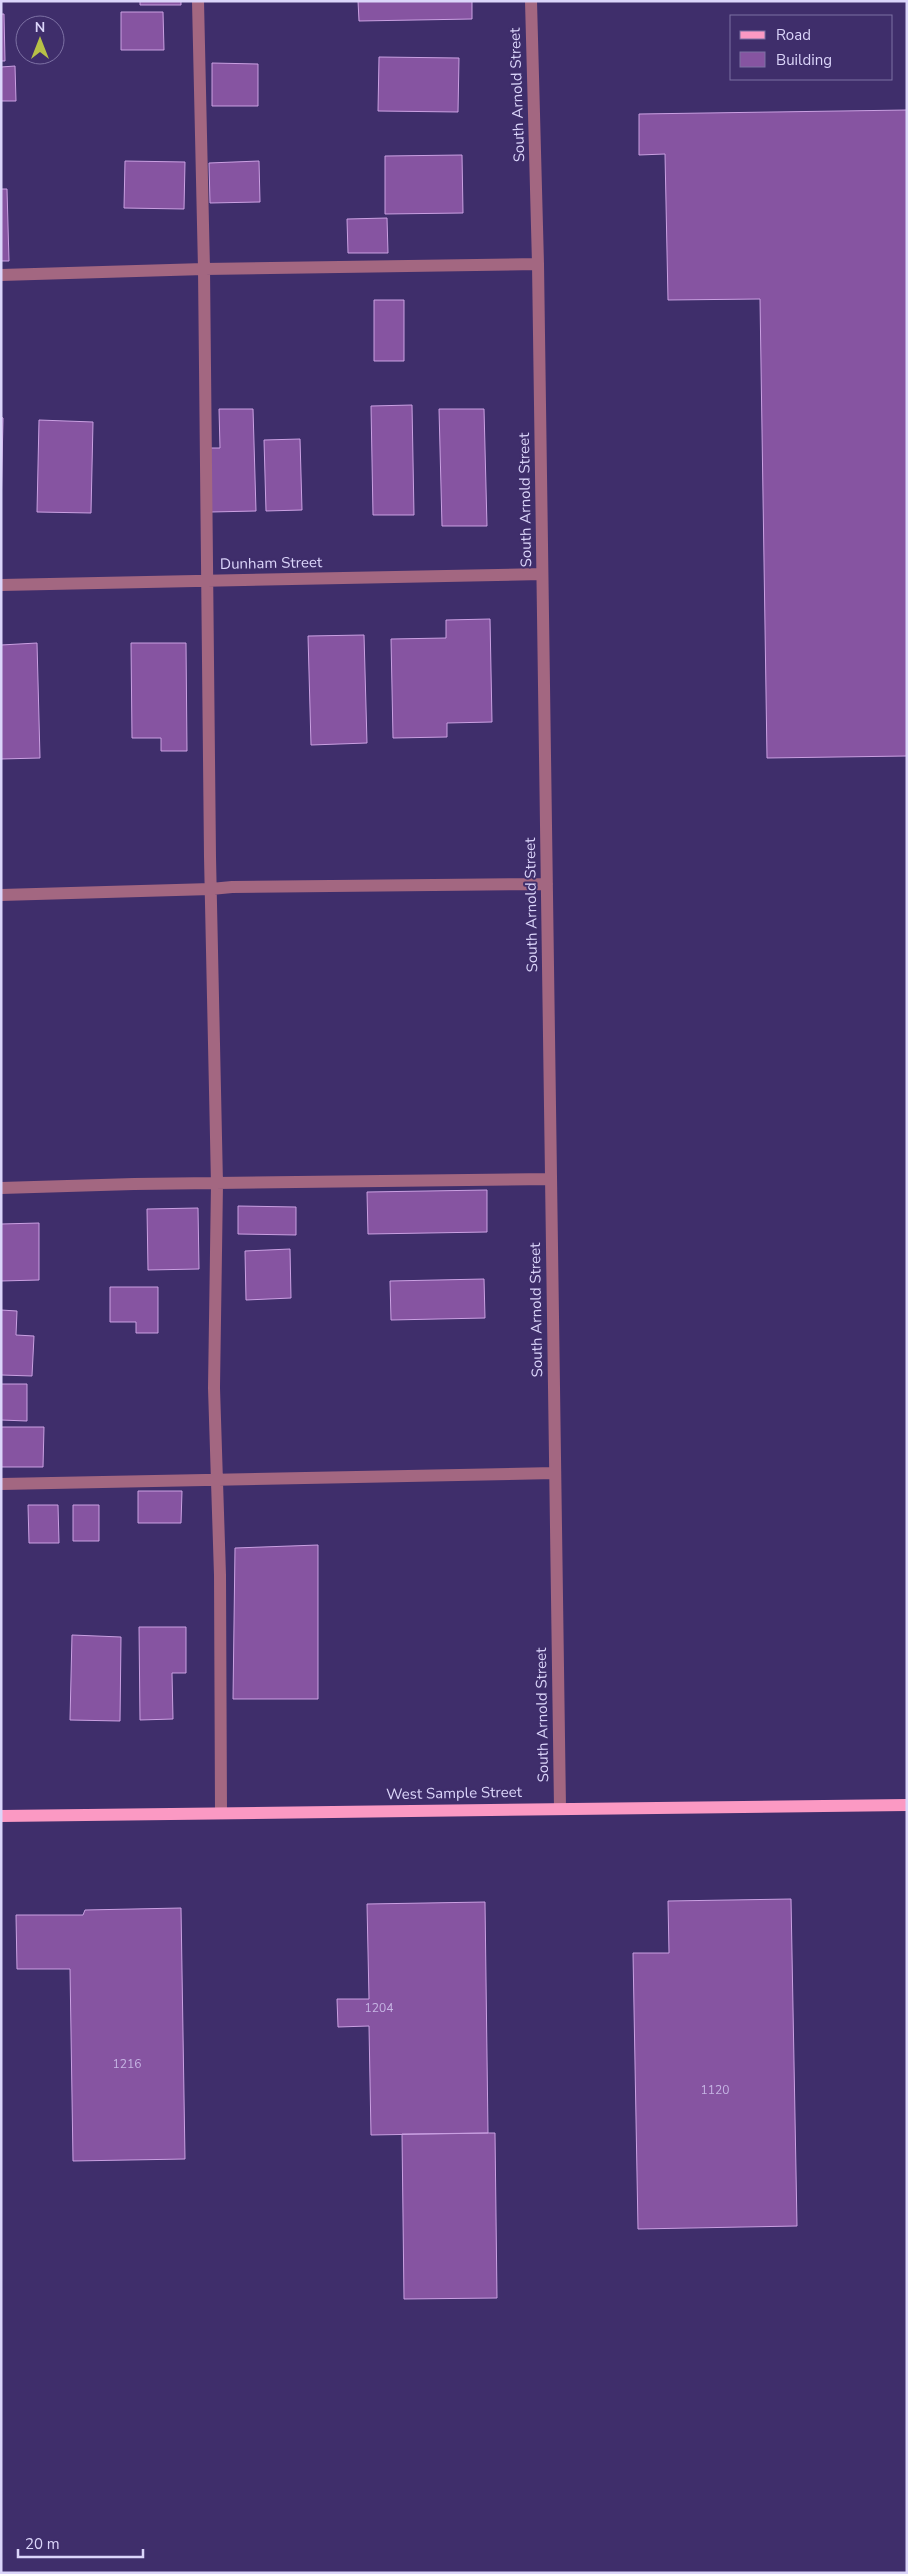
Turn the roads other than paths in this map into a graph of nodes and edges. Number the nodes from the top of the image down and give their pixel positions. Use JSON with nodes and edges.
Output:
{"nodes":[{"id":1,"x":198,"y":1,"type":"edge"},
{"id":2,"x":531,"y":1,"type":"edge"},
{"id":3,"x":538,"y":264,"type":"junction"},
{"id":4,"x":204,"y":269,"type":"junction"},
{"id":5,"x":1,"y":275,"type":"edge"},
{"id":6,"x":542,"y":574,"type":"junction"},
{"id":7,"x":206,"y":581,"type":"junction"},
{"id":8,"x":1,"y":585,"type":"edge"},
{"id":9,"x":547,"y":884,"type":"junction"},
{"id":10,"x":211,"y":889,"type":"junction"},
{"id":11,"x":1,"y":895,"type":"edge"},
{"id":12,"x":551,"y":1179,"type":"junction"},
{"id":13,"x":217,"y":1184,"type":"junction"},
{"id":14,"x":1,"y":1188,"type":"edge"},
{"id":15,"x":555,"y":1473,"type":"junction"},
{"id":16,"x":216,"y":1480,"type":"junction"},
{"id":17,"x":1,"y":1484,"type":"edge"},
{"id":18,"x":907,"y":1805,"type":"edge"},
{"id":19,"x":560,"y":1808,"type":"junction"},
{"id":20,"x":221,"y":1813,"type":"junction"},
{"id":21,"x":1,"y":1816,"type":"edge"}],
"edges":[{"from":1,"to":4,"type":"street"},
{"from":2,"to":3,"type":"street","name":"South Arnold Street"},
{"from":3,"to":4,"type":"street"},
{"from":3,"to":6,"type":"street","name":"South Arnold Street"},
{"from":4,"to":5,"type":"street"},
{"from":4,"to":7,"type":"street"},
{"from":6,"to":7,"type":"street","name":"Dunham Street"},
{"from":6,"to":9,"type":"street","name":"South Arnold Street"},
{"from":7,"to":8,"type":"street","name":"Dunham Street"},
{"from":7,"to":10,"type":"street"},
{"from":9,"to":10,"type":"street"},
{"from":9,"to":12,"type":"street","name":"South Arnold Street"},
{"from":10,"to":11,"type":"street"},
{"from":10,"to":13,"type":"street"},
{"from":12,"to":13,"type":"street"},
{"from":12,"to":15,"type":"street","name":"South Arnold Street"},
{"from":13,"to":14,"type":"street"},
{"from":13,"to":16,"type":"street"},
{"from":15,"to":16,"type":"street"},
{"from":15,"to":19,"type":"street","name":"South Arnold Street"},
{"from":16,"to":17,"type":"street"},
{"from":16,"to":20,"type":"street"},
{"from":18,"to":19,"type":"main road","name":"West Sample Street"},
{"from":19,"to":20,"type":"main road","name":"West Sample Street"},
{"from":20,"to":21,"type":"main road","name":"West Sample Street"}]}
